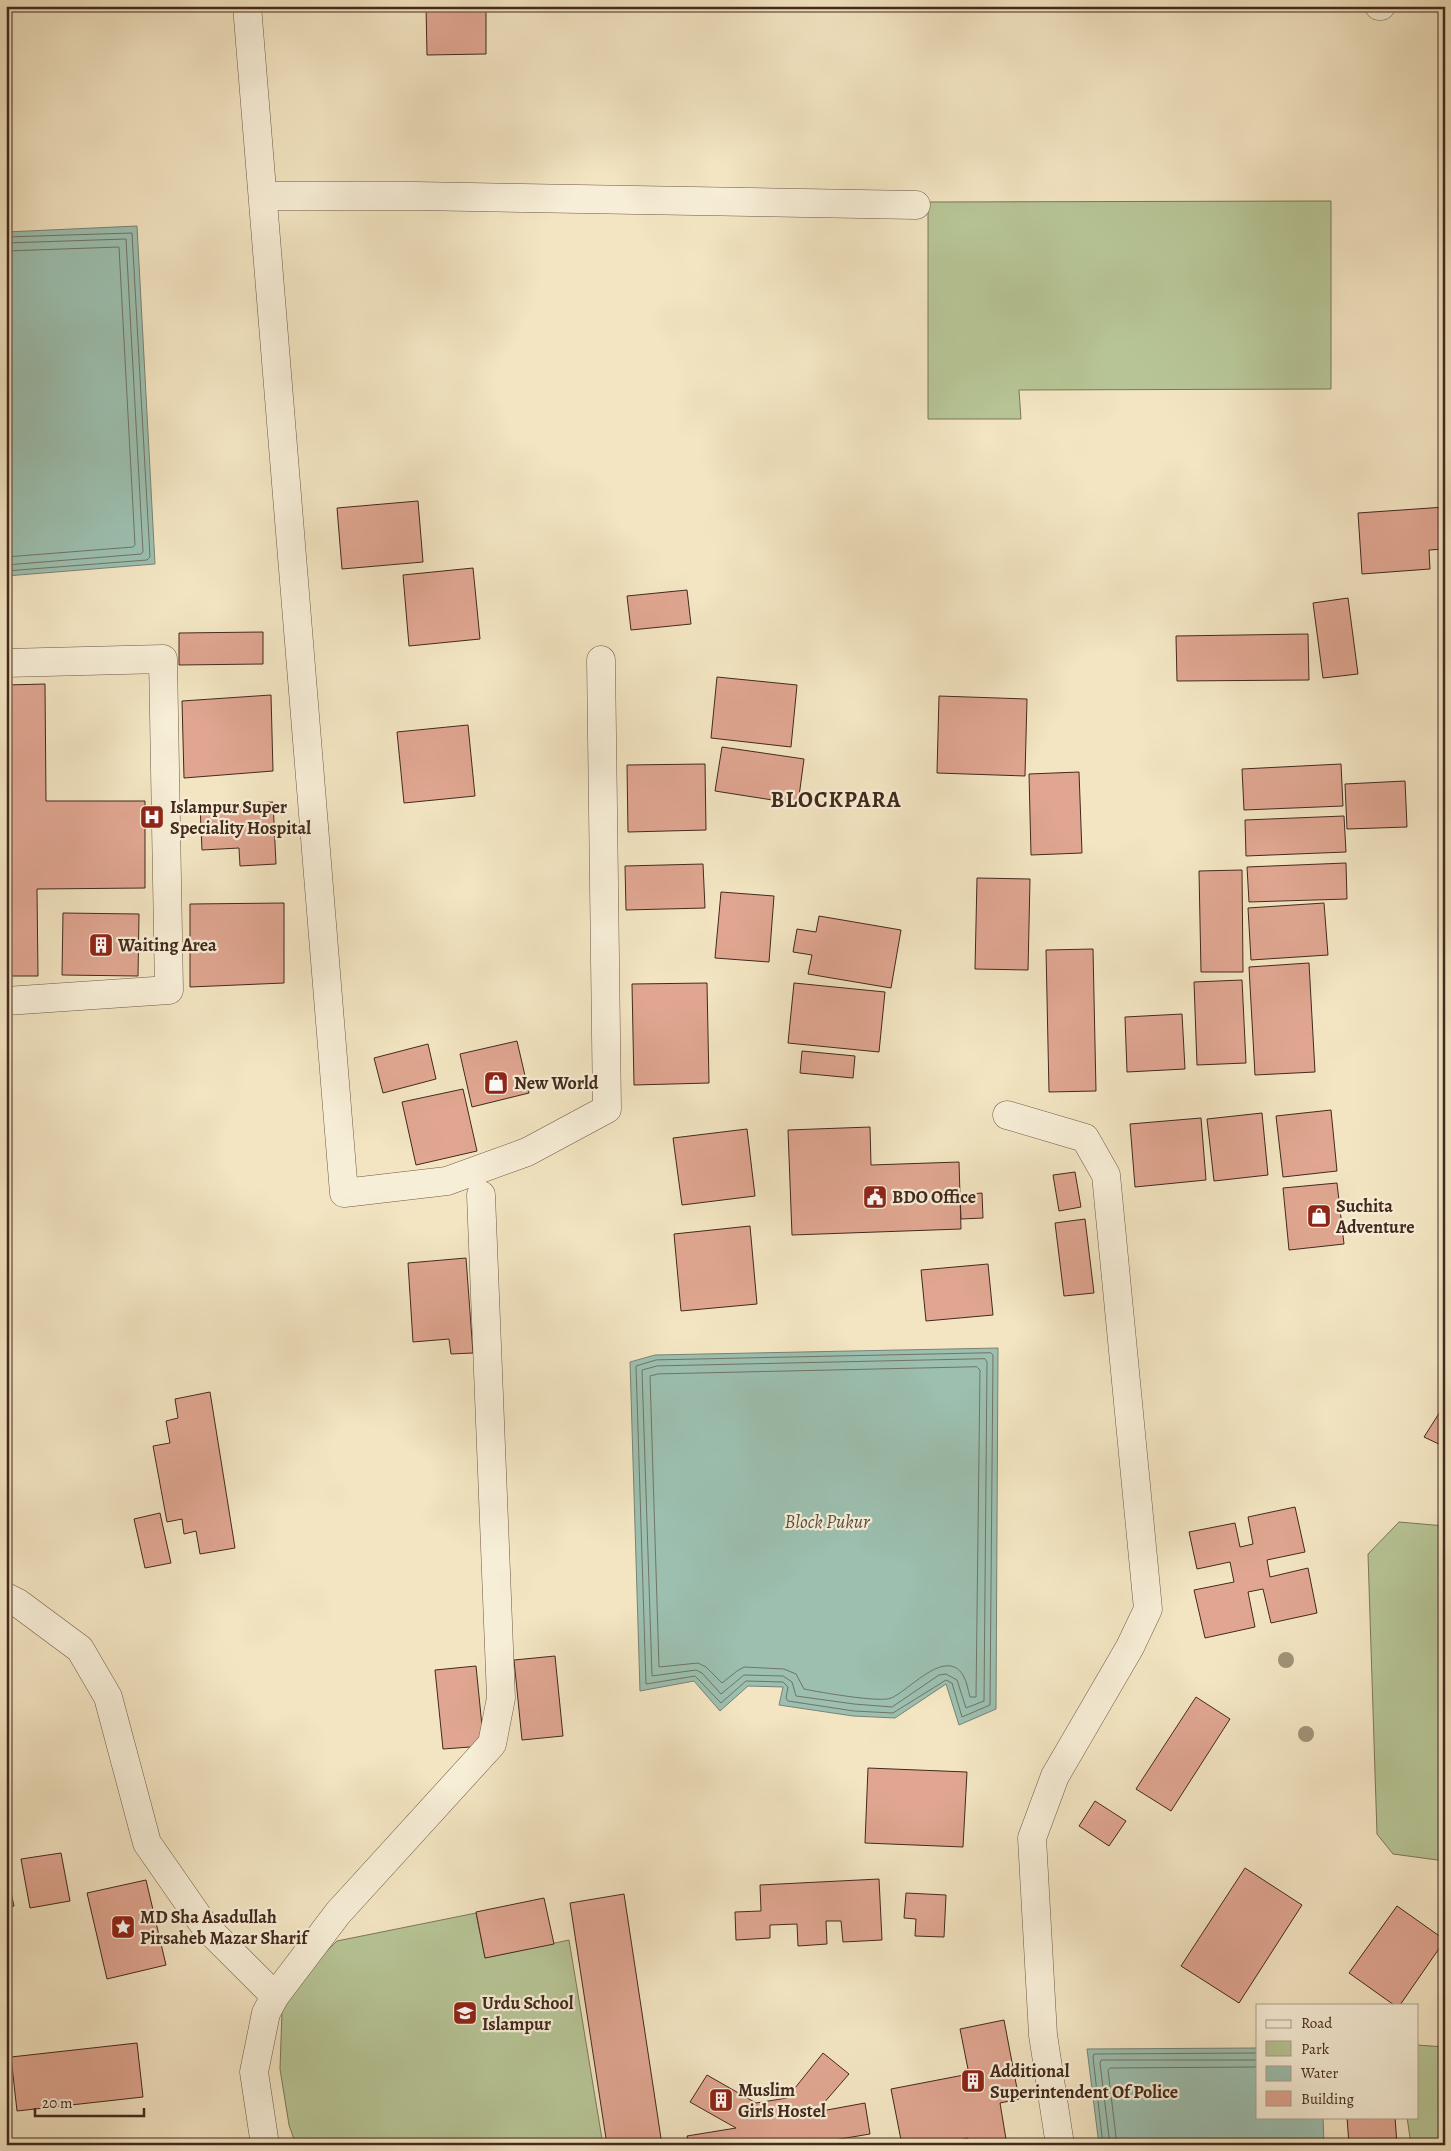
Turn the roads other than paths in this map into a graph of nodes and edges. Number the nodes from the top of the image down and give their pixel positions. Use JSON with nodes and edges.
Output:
{"nodes":[{"id":1,"x":247,"y":6,"type":"edge"},
{"id":2,"x":264,"y":196,"type":"junction"},
{"id":3,"x":916,"y":205,"type":"dead end"},
{"id":4,"x":601,"y":660,"type":"dead end"},
{"id":5,"x":6,"y":663,"type":"edge"},
{"id":6,"x":6,"y":1001,"type":"edge"},
{"id":7,"x":1007,"y":1115,"type":"dead end"},
{"id":8,"x":481,"y":1194,"type":"dead end"},
{"id":9,"x":6,"y":1597,"type":"edge"},
{"id":10,"x":275,"y":1996,"type":"junction"},
{"id":11,"x":265,"y":2145,"type":"edge"},
{"id":12,"x":1060,"y":2145,"type":"edge"}],
"edges":[{"from":1,"to":2,"type":"street"},
{"from":2,"to":3,"type":"street"},
{"from":2,"to":4,"type":"street"},
{"from":5,"to":6,"type":"street"},
{"from":7,"to":12,"type":"street"},
{"from":8,"to":10,"type":"street"},
{"from":9,"to":10,"type":"street"},
{"from":10,"to":11,"type":"street"}]}
